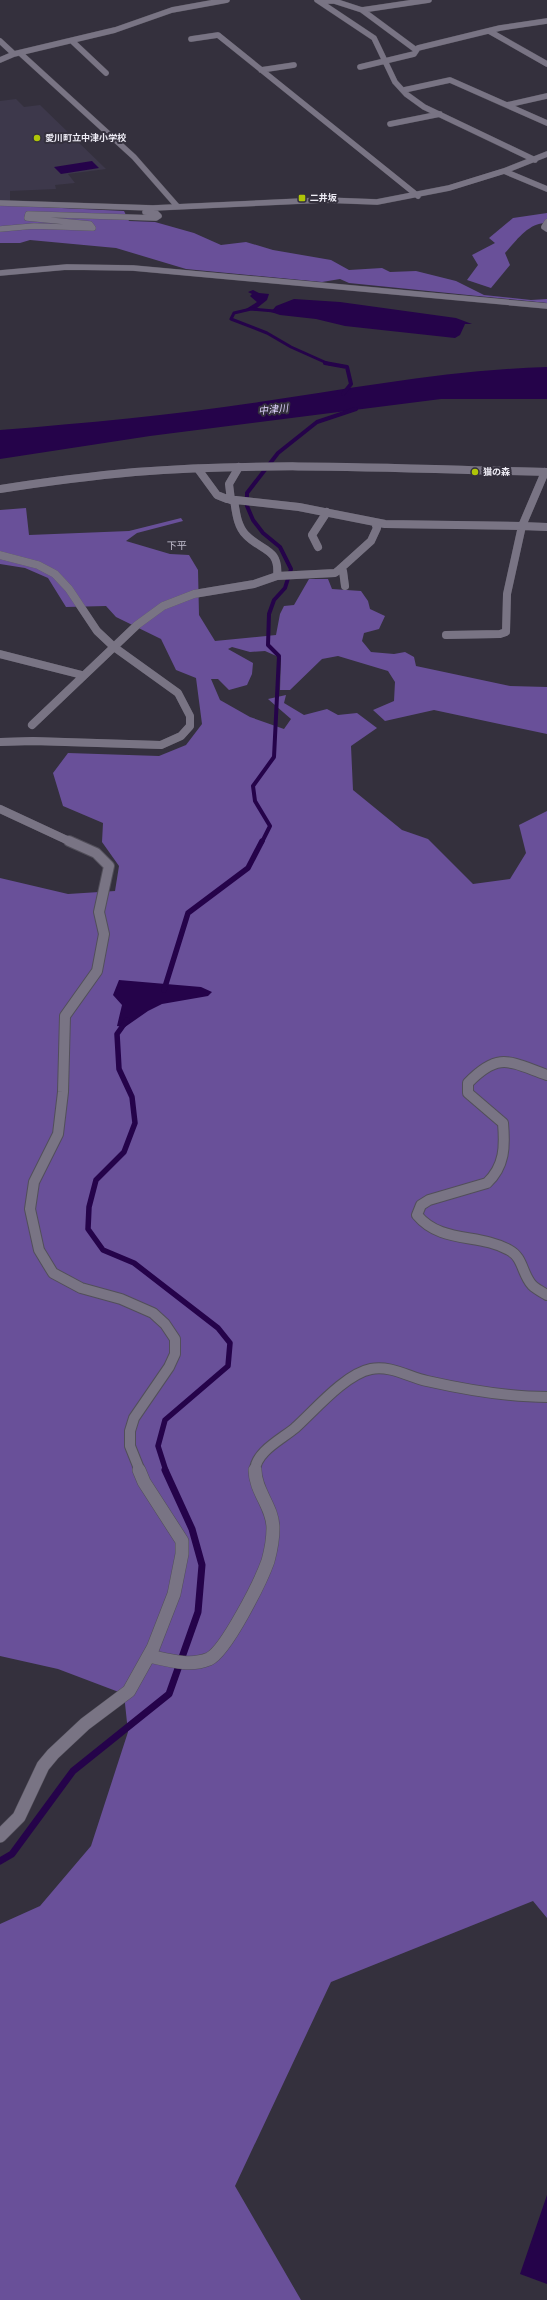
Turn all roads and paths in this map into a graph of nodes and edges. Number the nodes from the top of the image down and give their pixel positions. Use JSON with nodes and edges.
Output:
{"nodes":[{"id":1,"x":227,"y":0,"type":"edge"},
{"id":2,"x":318,"y":0,"type":"edge"},
{"id":3,"x":428,"y":0,"type":"edge"},
{"id":4,"x":362,"y":10,"type":"junction"},
{"id":5,"x":547,"y":21,"type":"edge"},
{"id":6,"x":489,"y":31,"type":"junction"},
{"id":7,"x":191,"y":39,"type":"dead end"},
{"id":8,"x":72,"y":41,"type":"junction"},
{"id":9,"x":0,"y":42,"type":"edge"},
{"id":10,"x":416,"y":50,"type":"junction"},
{"id":11,"x":20,"y":53,"type":"junction"},
{"id":12,"x":14,"y":54,"type":"junction"},
{"id":13,"x":0,"y":60,"type":"edge"},
{"id":14,"x":387,"y":62,"type":"junction"},
{"id":15,"x":547,"y":64,"type":"edge"},
{"id":16,"x":294,"y":65,"type":"dead end"},
{"id":17,"x":360,"y":67,"type":"dead end"},
{"id":18,"x":262,"y":70,"type":"junction"},
{"id":19,"x":106,"y":73,"type":"dead end"},
{"id":20,"x":112,"y":79,"type":"dead end"},
{"id":21,"x":105,"y":80,"type":"dead end"},
{"id":22,"x":404,"y":90,"type":"junction"},
{"id":23,"x":547,"y":96,"type":"edge"},
{"id":24,"x":507,"y":105,"type":"junction"},
{"id":25,"x":440,"y":114,"type":"junction"},
{"id":26,"x":547,"y":123,"type":"edge"},
{"id":27,"x":390,"y":124,"type":"dead end"},
{"id":28,"x":547,"y":154,"type":"edge"},
{"id":29,"x":535,"y":160,"type":"junction"},
{"id":30,"x":504,"y":171,"type":"junction"},
{"id":31,"x":547,"y":189,"type":"edge"},
{"id":32,"x":418,"y":196,"type":"junction"},
{"id":33,"x":0,"y":203,"type":"edge"},
{"id":34,"x":91,"y":206,"type":"junction"},
{"id":35,"x":177,"y":206,"type":"junction"},
{"id":36,"x":547,"y":222,"type":"edge"},
{"id":37,"x":0,"y":229,"type":"edge"},
{"id":38,"x":547,"y":229,"type":"edge"},
{"id":39,"x":0,"y":273,"type":"edge"},
{"id":40,"x":547,"y":306,"type":"edge"},
{"id":41,"x":239,"y":467,"type":"junction"},
{"id":42,"x":198,"y":469,"type":"junction"},
{"id":43,"x":546,"y":472,"type":"edge"},
{"id":44,"x":0,"y":489,"type":"edge"},
{"id":45,"x":234,"y":500,"type":"junction"},
{"id":46,"x":327,"y":512,"type":"junction"},
{"id":47,"x":375,"y":523,"type":"junction"},
{"id":48,"x":522,"y":526,"type":"junction"},
{"id":49,"x":547,"y":527,"type":"edge"},
{"id":50,"x":318,"y":547,"type":"dead end"},
{"id":51,"x":0,"y":555,"type":"edge"},
{"id":52,"x":340,"y":569,"type":"junction"},
{"id":53,"x":281,"y":576,"type":"junction"},
{"id":54,"x":345,"y":586,"type":"dead end"},
{"id":55,"x":446,"y":635,"type":"dead end"},
{"id":56,"x":114,"y":647,"type":"junction"},
{"id":57,"x":0,"y":654,"type":"edge"},
{"id":58,"x":82,"y":675,"type":"junction"},
{"id":59,"x":32,"y":725,"type":"dead end"},
{"id":60,"x":0,"y":742,"type":"edge"},
{"id":61,"x":0,"y":809,"type":"edge"},
{"id":62,"x":547,"y":1075,"type":"edge"},
{"id":63,"x":547,"y":1295,"type":"edge"},
{"id":64,"x":547,"y":1397,"type":"edge"},
{"id":65,"x":149,"y":1656,"type":"junction"},
{"id":66,"x":0,"y":1836,"type":"edge"}],
"edges":[{"from":1,"to":8,"type":"street"},
{"from":2,"to":4,"type":"street"},
{"from":2,"to":14,"type":"street"},
{"from":3,"to":4,"type":"street"},
{"from":4,"to":10,"type":"street"},
{"from":5,"to":6,"type":"street"},
{"from":6,"to":10,"type":"street"},
{"from":6,"to":15,"type":"street"},
{"from":7,"to":18,"type":"street"},
{"from":8,"to":11,"type":"street"},
{"from":8,"to":19,"type":"street"},
{"from":9,"to":12,"type":"street"},
{"from":10,"to":14,"type":"street"},
{"from":11,"to":12,"type":"street"},
{"from":11,"to":35,"type":"street"},
{"from":12,"to":13,"type":"street"},
{"from":14,"to":17,"type":"street"},
{"from":14,"to":22,"type":"street"},
{"from":16,"to":18,"type":"street"},
{"from":18,"to":32,"type":"street"},
{"from":20,"to":21,"type":"street"},
{"from":22,"to":24,"type":"street"},
{"from":22,"to":25,"type":"street"},
{"from":23,"to":24,"type":"street"},
{"from":24,"to":26,"type":"street"},
{"from":25,"to":27,"type":"street"},
{"from":25,"to":29,"type":"street"},
{"from":28,"to":29,"type":"street"},
{"from":29,"to":30,"type":"street"},
{"from":30,"to":31,"type":"street"},
{"from":30,"to":32,"type":"street"},
{"from":32,"to":35,"type":"street"},
{"from":33,"to":34,"type":"street"},
{"from":34,"to":35,"type":"street"},
{"from":34,"to":37,"type":"street"},
{"from":36,"to":38,"type":"street"},
{"from":39,"to":40,"type":"street"},
{"from":41,"to":42,"type":"street"},
{"from":41,"to":43,"type":"street"},
{"from":41,"to":45,"type":"street"},
{"from":42,"to":44,"type":"street"},
{"from":42,"to":45,"type":"street"},
{"from":43,"to":48,"type":"street"},
{"from":45,"to":46,"type":"street"},
{"from":45,"to":53,"type":"street"},
{"from":46,"to":47,"type":"street"},
{"from":46,"to":50,"type":"street"},
{"from":47,"to":48,"type":"street"},
{"from":47,"to":52,"type":"street"},
{"from":48,"to":49,"type":"street"},
{"from":48,"to":55,"type":"street"},
{"from":51,"to":56,"type":"street"},
{"from":52,"to":53,"type":"street"},
{"from":52,"to":54,"type":"street"},
{"from":53,"to":56,"type":"street"},
{"from":56,"to":58,"type":"street"},
{"from":56,"to":60,"type":"street"},
{"from":57,"to":58,"type":"street"},
{"from":58,"to":59,"type":"street"},
{"from":61,"to":65,"type":"street"},
{"from":62,"to":63,"type":"street"},
{"from":64,"to":65,"type":"street"},
{"from":65,"to":66,"type":"street"}]}
